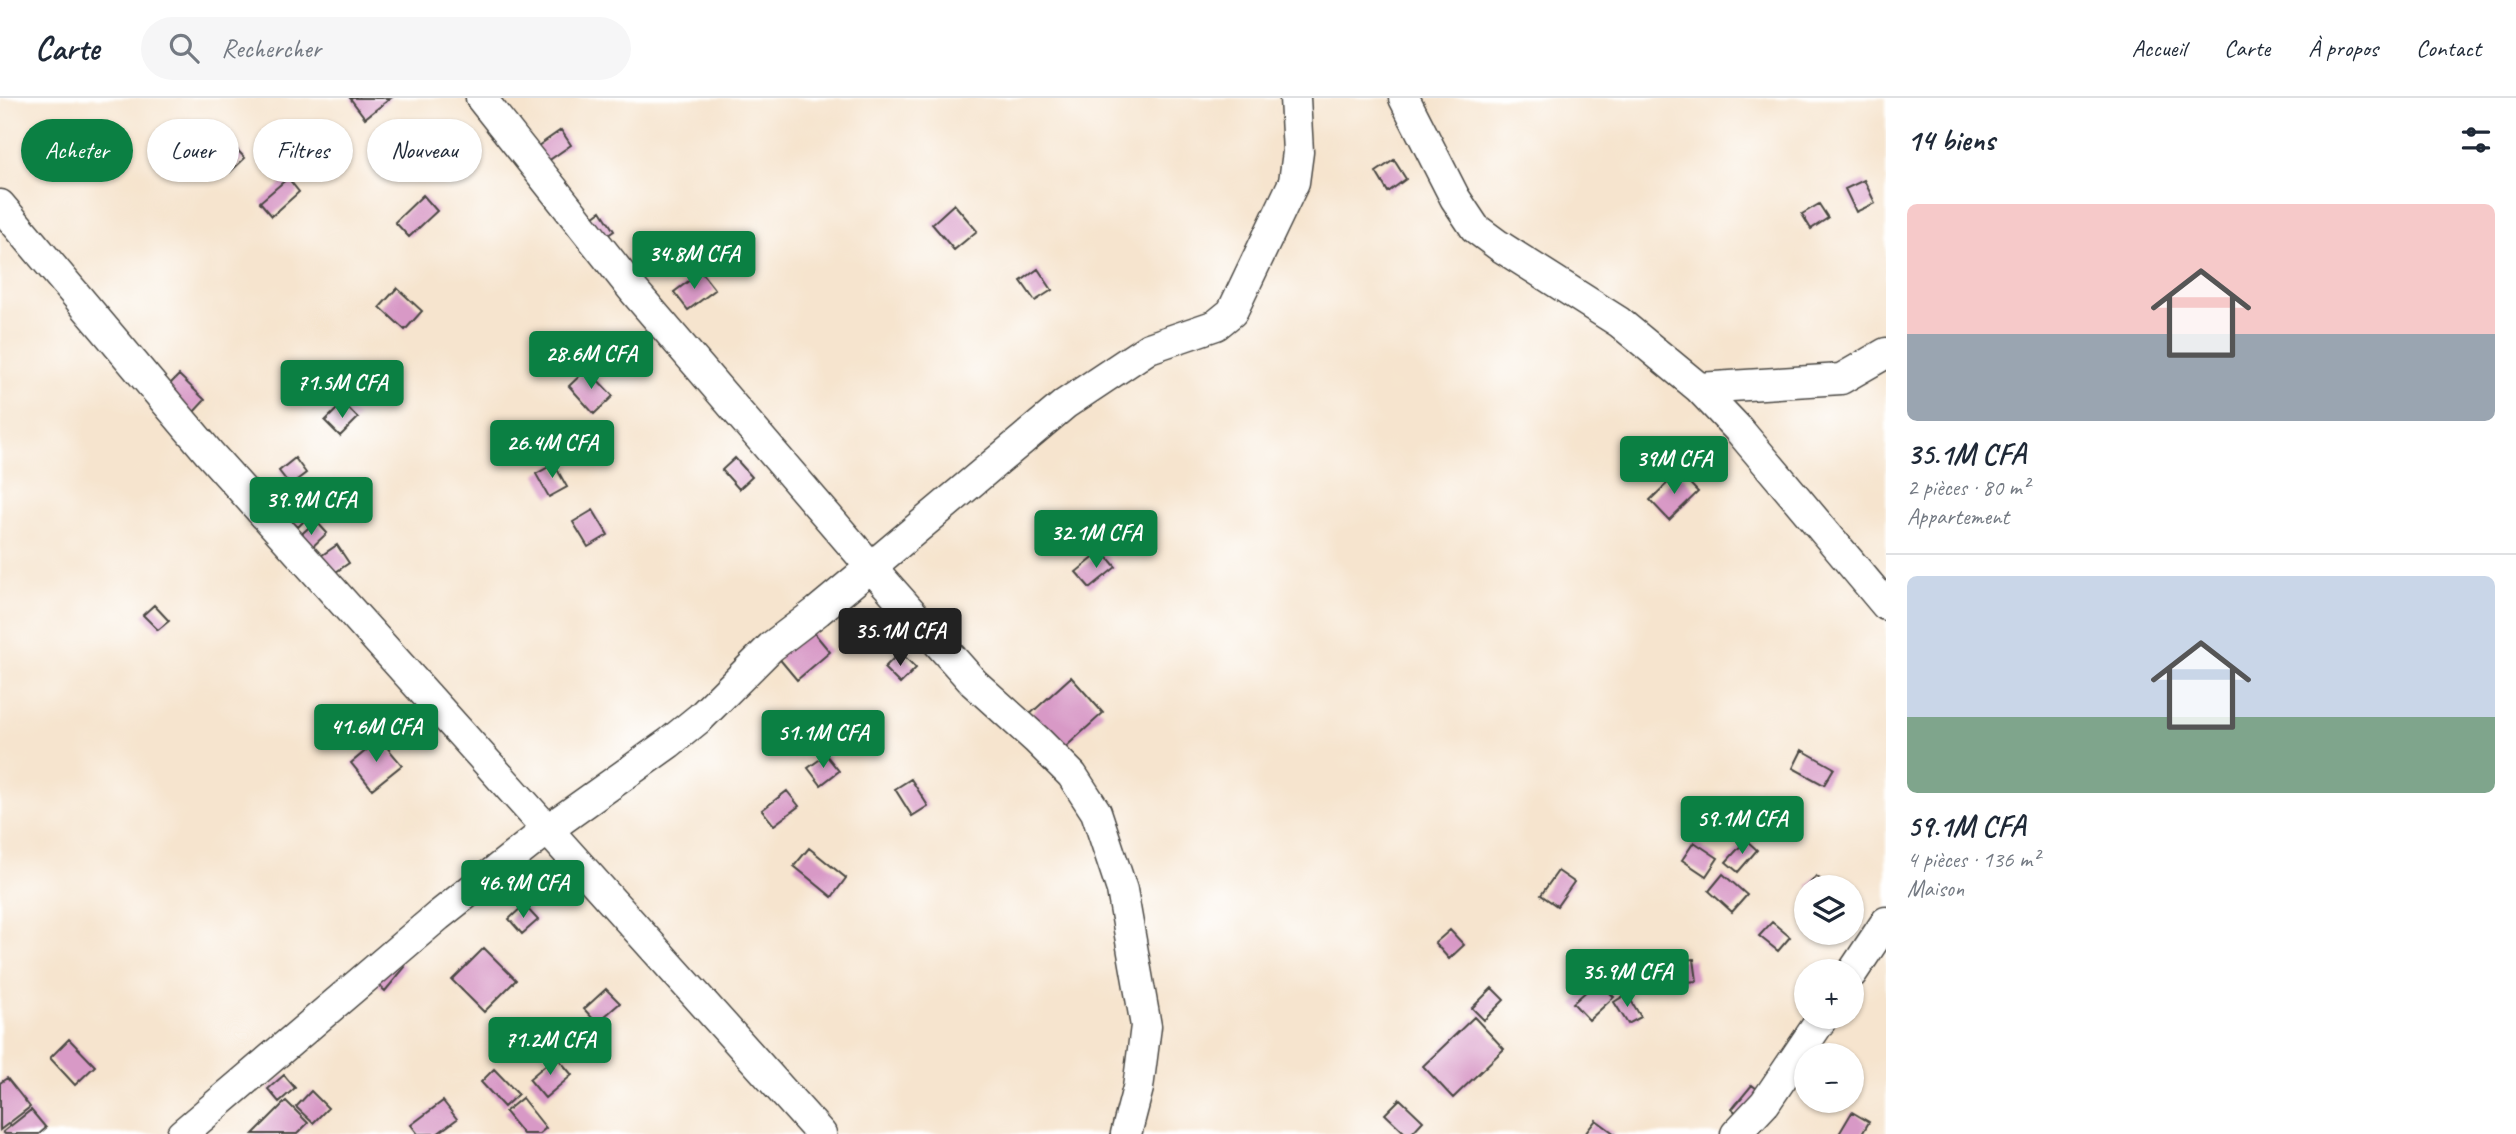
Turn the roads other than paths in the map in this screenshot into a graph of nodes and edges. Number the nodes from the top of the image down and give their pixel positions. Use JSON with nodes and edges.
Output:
{"nodes":[{"id":1,"x":481,"y":98,"type":"edge"},
{"id":2,"x":1295,"y":98,"type":"edge"},
{"id":3,"x":1404,"y":98,"type":"edge"},
{"id":4,"x":0,"y":205,"type":"edge"},
{"id":5,"x":1886,"y":353,"type":"edge"},
{"id":6,"x":1699,"y":388,"type":"junction"},
{"id":7,"x":871,"y":567,"type":"junction"},
{"id":8,"x":1886,"y":605,"type":"edge"},
{"id":9,"x":547,"y":830,"type":"junction"},
{"id":10,"x":1886,"y":922,"type":"edge"},
{"id":11,"x":1861,"y":959,"type":"edge"},
{"id":12,"x":1815,"y":1029,"type":"edge"},
{"id":13,"x":181,"y":1134,"type":"edge"},
{"id":14,"x":821,"y":1134,"type":"edge"},
{"id":15,"x":1126,"y":1134,"type":"edge"},
{"id":16,"x":1736,"y":1134,"type":"edge"}],
"edges":[{"from":1,"to":7,"type":"street"},
{"from":2,"to":7,"type":"street"},
{"from":3,"to":6,"type":"street"},
{"from":4,"to":9,"type":"street"},
{"from":5,"to":6,"type":"street"},
{"from":6,"to":8,"type":"street"},
{"from":7,"to":9,"type":"street"},
{"from":7,"to":15,"type":"street"},
{"from":9,"to":13,"type":"street"},
{"from":9,"to":14,"type":"street"},
{"from":10,"to":11,"type":"street"},
{"from":12,"to":16,"type":"street"}]}
